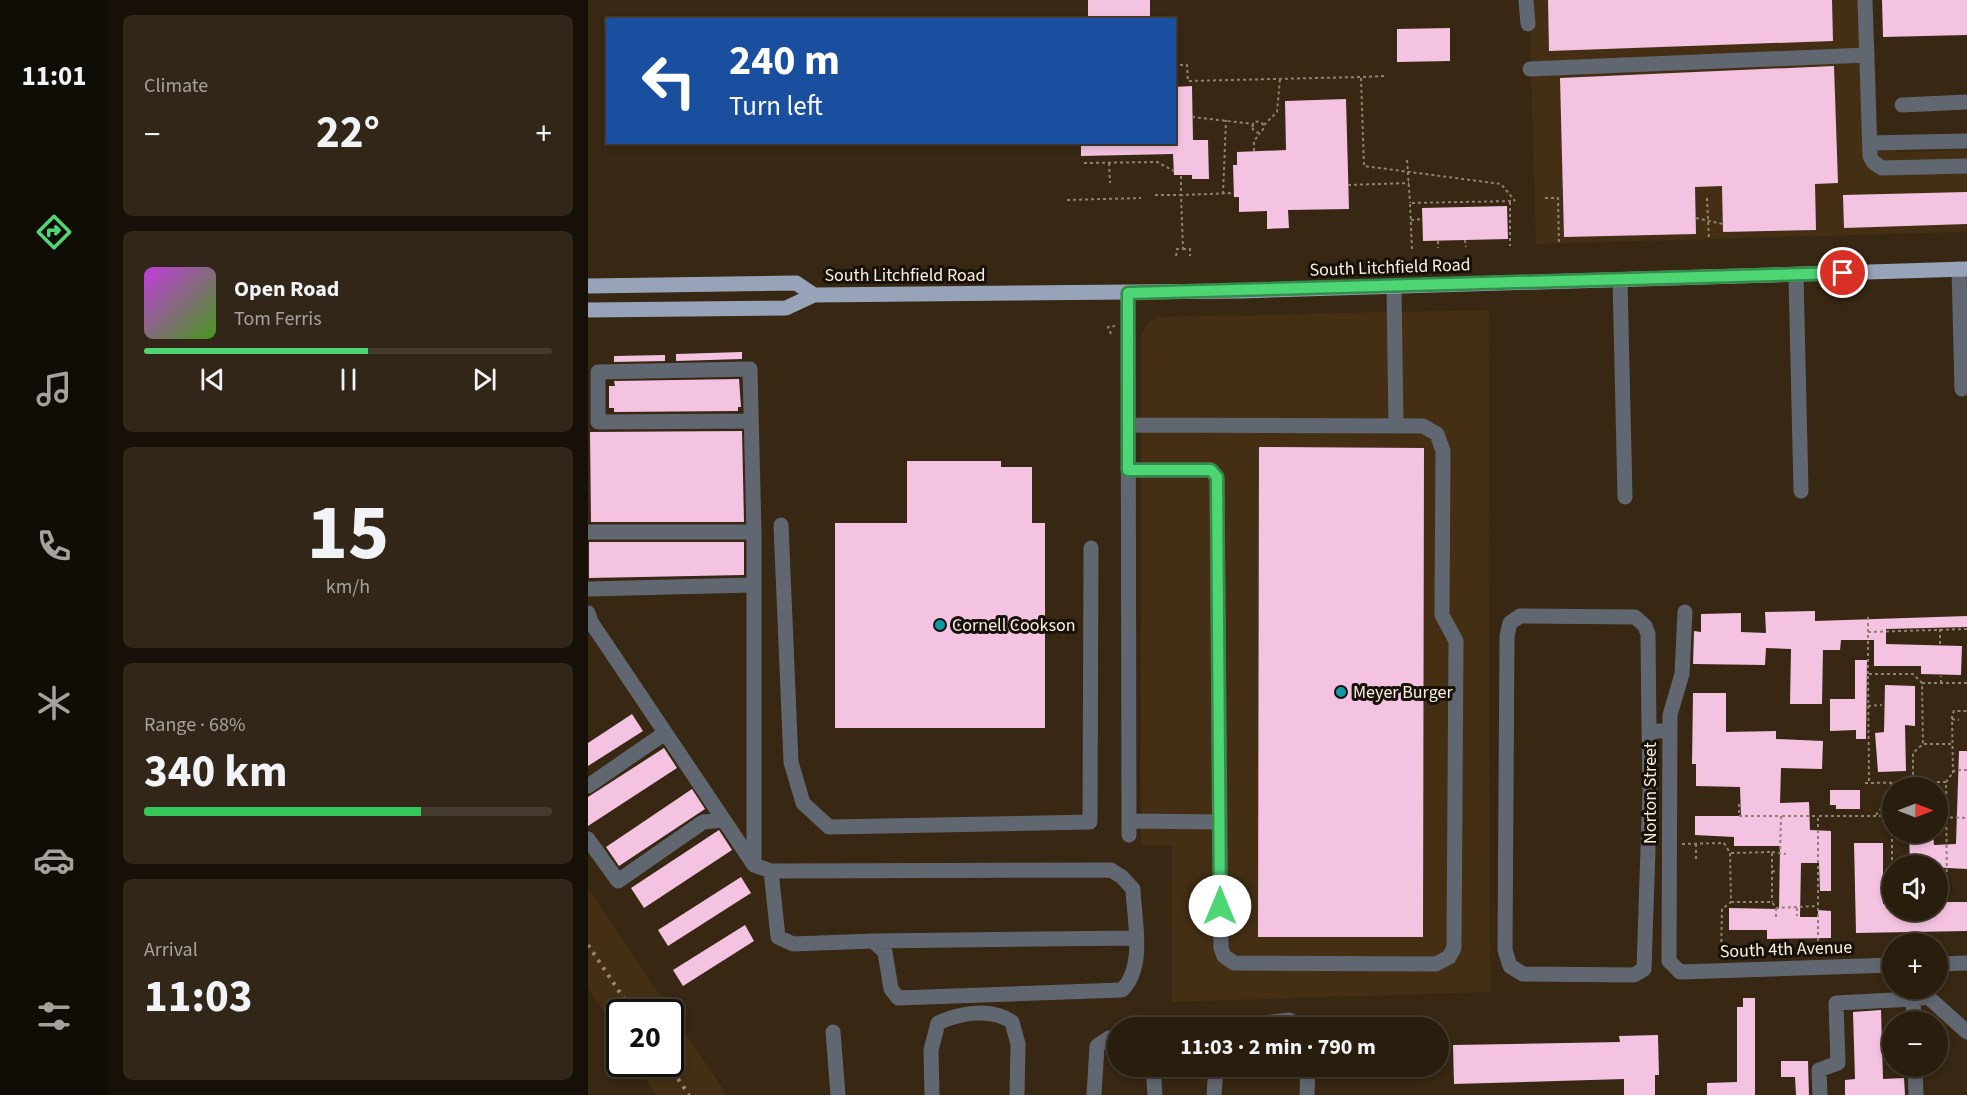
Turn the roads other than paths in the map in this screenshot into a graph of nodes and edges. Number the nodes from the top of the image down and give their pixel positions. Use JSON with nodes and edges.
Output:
{"nodes":[{"id":1,"x":1527,"y":0,"type":"edge"},
{"id":2,"x":1865,"y":0,"type":"edge"},
{"id":3,"x":1528,"y":24,"type":"dead end"},
{"id":4,"x":1867,"y":55,"type":"junction"},
{"id":5,"x":1530,"y":69,"type":"dead end"},
{"id":6,"x":1967,"y":102,"type":"edge"},
{"id":7,"x":1902,"y":105,"type":"dead end"},
{"id":8,"x":1967,"y":141,"type":"edge"},
{"id":9,"x":1870,"y":143,"type":"junction"},
{"id":10,"x":1967,"y":166,"type":"edge"},
{"id":11,"x":1963,"y":269,"type":"edge"},
{"id":12,"x":1796,"y":275,"type":"junction"},
{"id":13,"x":1620,"y":280,"type":"junction"},
{"id":14,"x":796,"y":283,"type":"junction"},
{"id":15,"x":588,"y":286,"type":"edge"},
{"id":16,"x":1394,"y":287,"type":"junction"},
{"id":17,"x":1128,"y":293,"type":"junction"},
{"id":18,"x":814,"y":295,"type":"junction"},
{"id":19,"x":786,"y":308,"type":"junction"},
{"id":20,"x":588,"y":310,"type":"edge"},
{"id":21,"x":1962,"y":389,"type":"dead end"},
{"id":22,"x":593,"y":395,"type":"edge"},
{"id":23,"x":751,"y":421,"type":"junction"},
{"id":24,"x":1128,"y":425,"type":"junction"},
{"id":25,"x":1396,"y":426,"type":"junction"},
{"id":26,"x":1128,"y":470,"type":"junction"},
{"id":27,"x":1801,"y":491,"type":"dead end"},
{"id":28,"x":1625,"y":497,"type":"dead end"},
{"id":29,"x":781,"y":525,"type":"dead end"},
{"id":30,"x":588,"y":532,"type":"edge"},
{"id":31,"x":754,"y":532,"type":"junction"},
{"id":32,"x":1091,"y":548,"type":"dead end"},
{"id":33,"x":753,"y":585,"type":"junction"},
{"id":34,"x":588,"y":588,"type":"edge"},
{"id":35,"x":1685,"y":612,"type":"dead end"},
{"id":36,"x":588,"y":613,"type":"edge"},
{"id":37,"x":1649,"y":731,"type":"junction"},
{"id":38,"x":1670,"y":731,"type":"junction"},
{"id":39,"x":665,"y":733,"type":"junction"},
{"id":40,"x":588,"y":786,"type":"edge"},
{"id":41,"x":724,"y":820,"type":"junction"},
{"id":42,"x":1220,"y":822,"type":"junction"},
{"id":43,"x":588,"y":839,"type":"edge"},
{"id":44,"x":754,"y":865,"type":"junction"},
{"id":45,"x":771,"y":871,"type":"junction"},
{"id":46,"x":1647,"y":910,"type":"junction"},
{"id":47,"x":1669,"y":911,"type":"junction"},
{"id":48,"x":1135,"y":938,"type":"junction"},
{"id":49,"x":873,"y":941,"type":"junction"},
{"id":50,"x":1967,"y":963,"type":"edge"},
{"id":51,"x":1948,"y":964,"type":"edge"},
{"id":52,"x":1882,"y":965,"type":"edge"},
{"id":53,"x":1680,"y":972,"type":"joint"},
{"id":54,"x":1882,"y":998,"type":"edge"},
{"id":55,"x":1930,"y":999,"type":"edge"},
{"id":56,"x":833,"y":1032,"type":"dead end"},
{"id":57,"x":1967,"y":1032,"type":"edge"},
{"id":58,"x":1107,"y":1039,"type":"edge"},
{"id":59,"x":1154,"y":1077,"type":"edge"},
{"id":60,"x":1215,"y":1077,"type":"edge"},
{"id":61,"x":1308,"y":1077,"type":"edge"},
{"id":62,"x":1915,"y":1077,"type":"edge"},
{"id":63,"x":838,"y":1095,"type":"edge"},
{"id":64,"x":932,"y":1095,"type":"edge"},
{"id":65,"x":1017,"y":1095,"type":"edge"},
{"id":66,"x":1094,"y":1095,"type":"edge"},
{"id":67,"x":1155,"y":1095,"type":"edge"},
{"id":68,"x":1214,"y":1095,"type":"edge"},
{"id":69,"x":1307,"y":1095,"type":"edge"},
{"id":70,"x":1820,"y":1095,"type":"edge"},
{"id":71,"x":1916,"y":1095,"type":"edge"}],
"edges":[{"from":1,"to":3,"type":"street"},
{"from":2,"to":4,"type":"street"},
{"from":4,"to":5,"type":"street"},
{"from":4,"to":9,"type":"street"},
{"from":6,"to":7,"type":"street"},
{"from":8,"to":9,"type":"street"},
{"from":9,"to":10,"type":"street"},
{"from":11,"to":12,"type":"main road","name":"South Litchfield Road"},
{"from":11,"to":21,"type":"street"},
{"from":12,"to":13,"type":"main road","name":"South Litchfield Road"},
{"from":12,"to":27,"type":"street"},
{"from":13,"to":16,"type":"main road","name":"South Litchfield Road"},
{"from":13,"to":28,"type":"street"},
{"from":14,"to":15,"type":"main road"},
{"from":14,"to":18,"type":"main road","name":"South Litchfield Road"},
{"from":14,"to":19,"type":"main road"},
{"from":16,"to":17,"type":"main road","name":"South Litchfield Road"},
{"from":16,"to":25,"type":"street"},
{"from":17,"to":18,"type":"main road","name":"South Litchfield Road"},
{"from":17,"to":24,"type":"street"},
{"from":18,"to":19,"type":"main road","name":"South Litchfield Road"},
{"from":19,"to":20,"type":"main road","name":"South Litchfield Road"},
{"from":22,"to":23,"type":"street"},
{"from":22,"to":23,"type":"street"},
{"from":23,"to":31,"type":"street"},
{"from":24,"to":25,"type":"street"},
{"from":24,"to":26,"type":"street"},
{"from":25,"to":42,"type":"street"},
{"from":26,"to":42,"type":"street"},
{"from":26,"to":42,"type":"street"},
{"from":29,"to":32,"type":"street"},
{"from":30,"to":31,"type":"street"},
{"from":31,"to":33,"type":"street"},
{"from":33,"to":34,"type":"street"},
{"from":33,"to":44,"type":"street"},
{"from":35,"to":38,"type":"street","name":"Norton Street"},
{"from":36,"to":39,"type":"street"},
{"from":37,"to":38,"type":"street"},
{"from":37,"to":46,"type":"street"},
{"from":37,"to":46,"type":"street"},
{"from":38,"to":47,"type":"street","name":"Norton Street"},
{"from":39,"to":40,"type":"street"},
{"from":39,"to":41,"type":"street"},
{"from":41,"to":43,"type":"street"},
{"from":41,"to":44,"type":"street"},
{"from":44,"to":45,"type":"street"},
{"from":45,"to":48,"type":"street"},
{"from":45,"to":49,"type":"street"},
{"from":46,"to":47,"type":"street"},
{"from":47,"to":53,"type":"street","name":"Norton Street"},
{"from":48,"to":49,"type":"street"},
{"from":48,"to":49,"type":"street"},
{"from":50,"to":51,"type":"street"},
{"from":52,"to":53,"type":"street","name":"South 4th Avenue"},
{"from":54,"to":70,"type":"street"},
{"from":55,"to":57,"type":"street"},
{"from":56,"to":63,"type":"street"},
{"from":58,"to":66,"type":"street"},
{"from":59,"to":67,"type":"street"},
{"from":60,"to":68,"type":"street"},
{"from":61,"to":69,"type":"street"},
{"from":62,"to":71,"type":"street"},
{"from":64,"to":65,"type":"street"}]}
